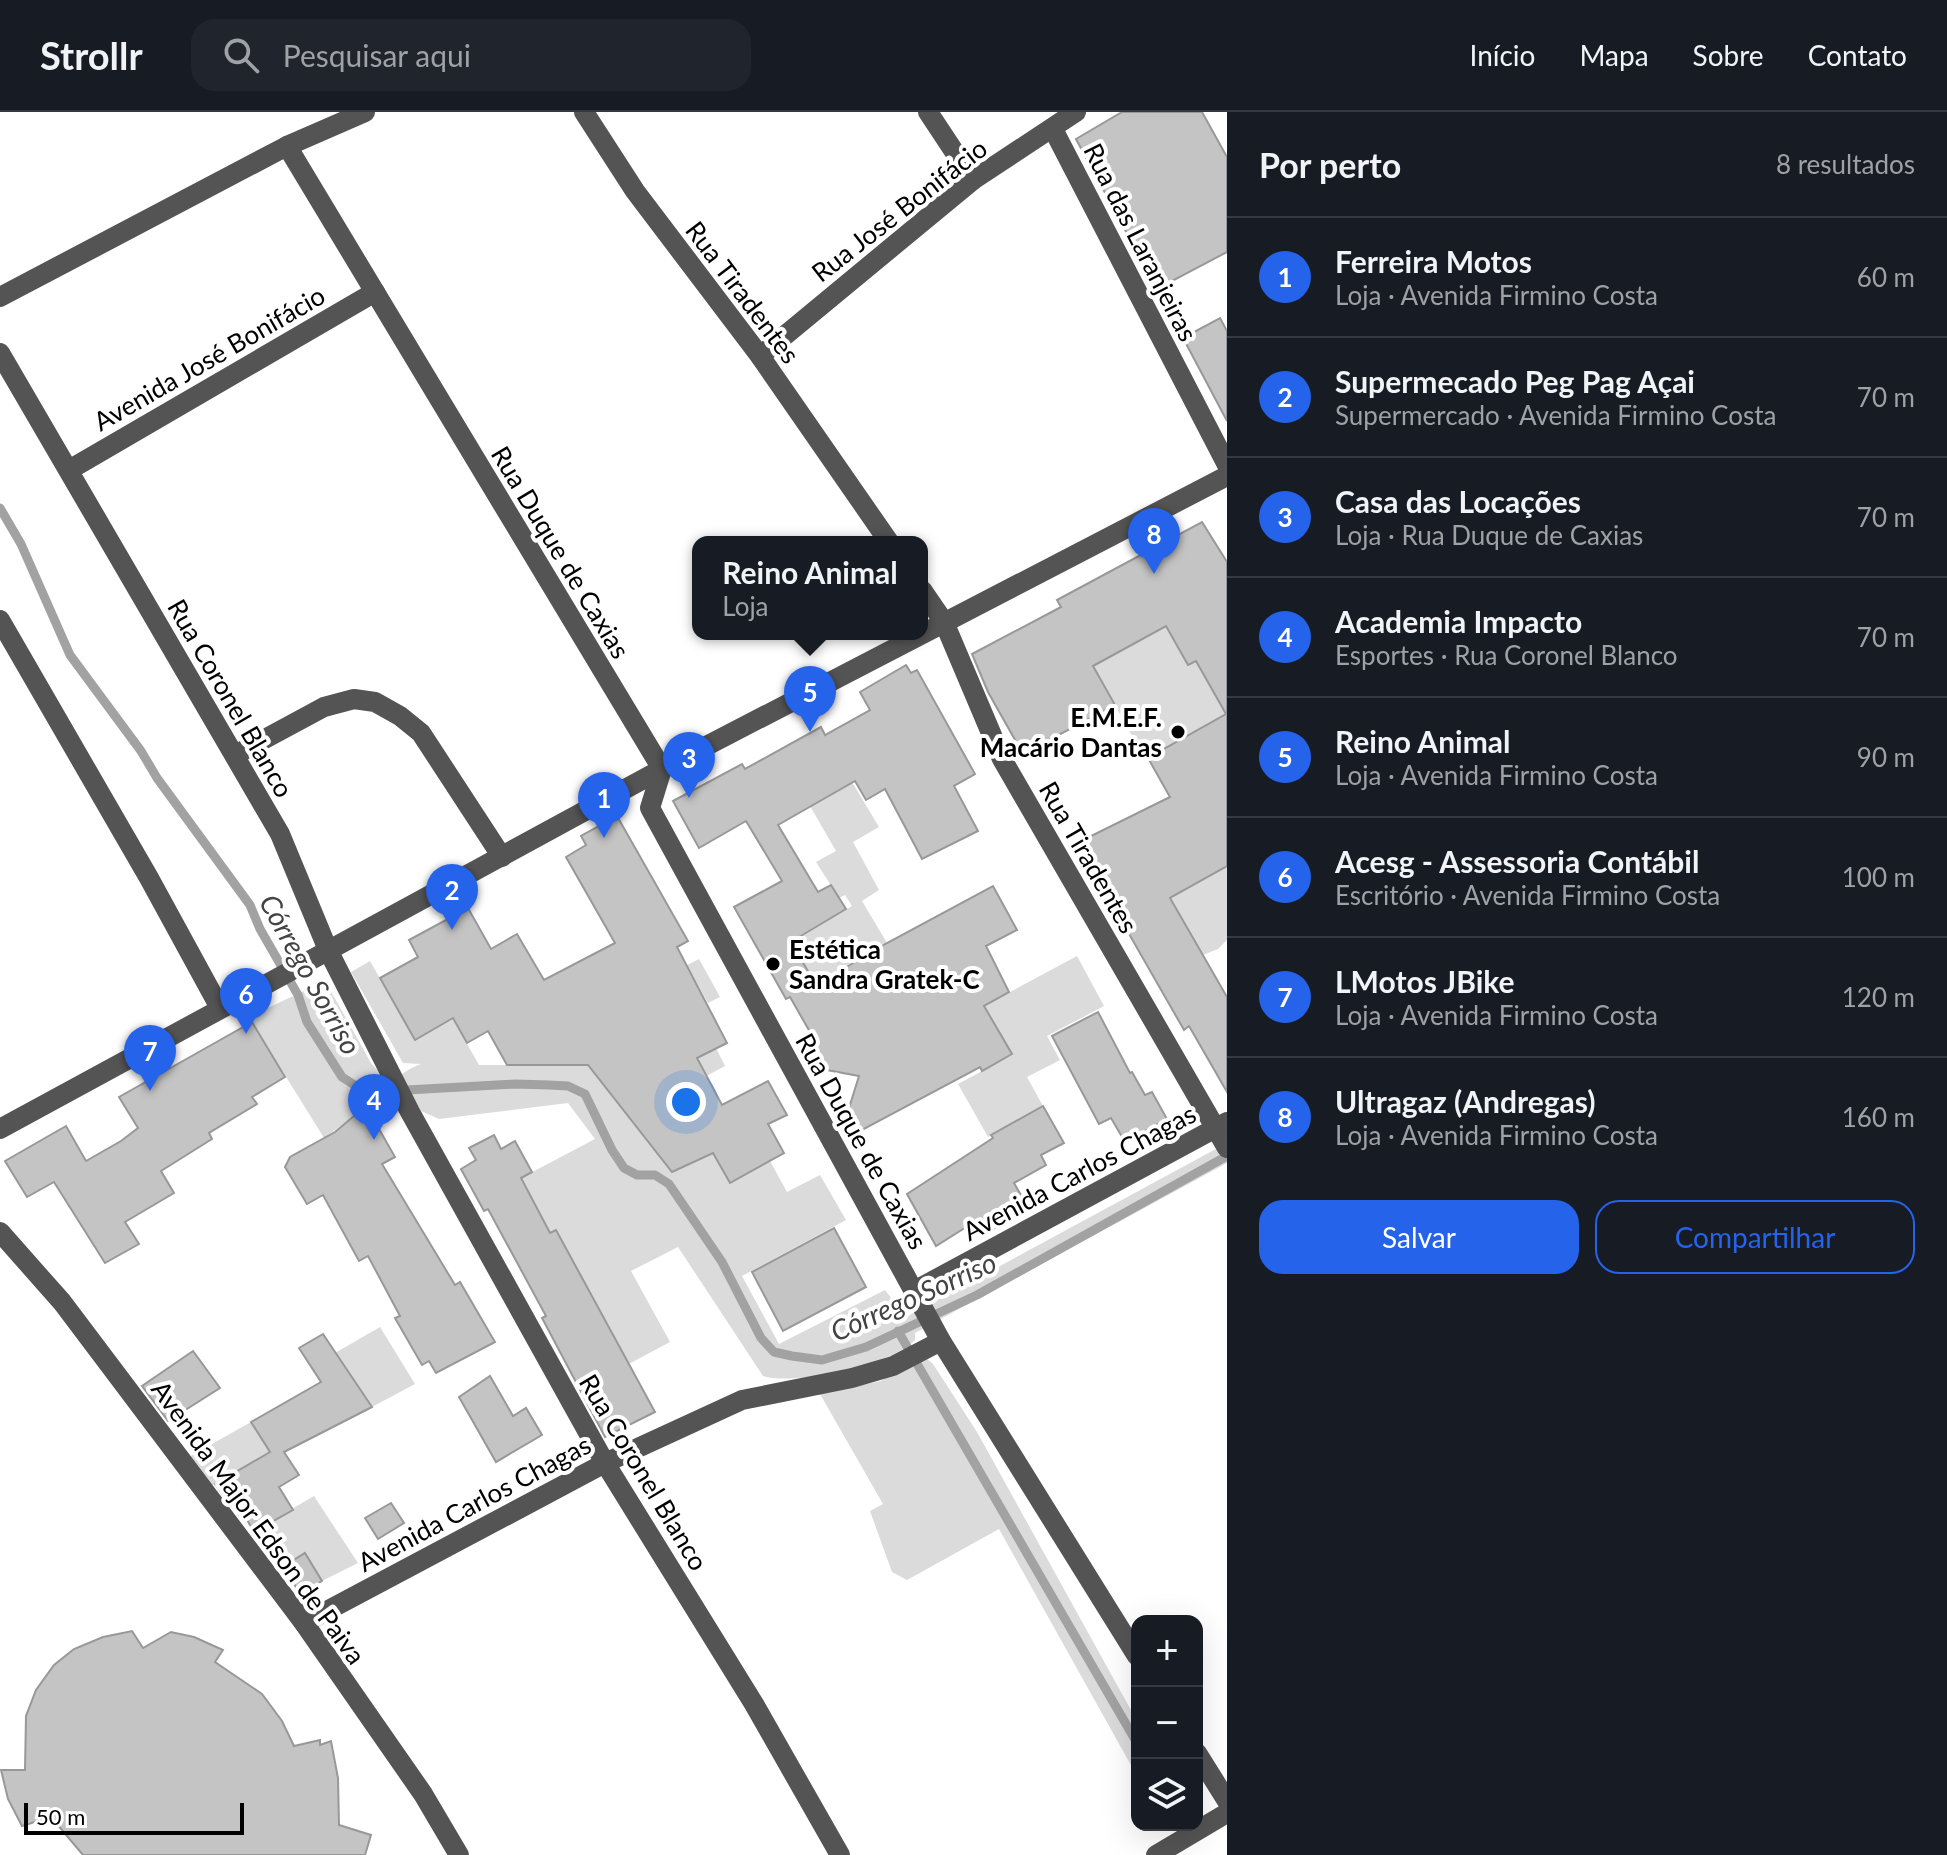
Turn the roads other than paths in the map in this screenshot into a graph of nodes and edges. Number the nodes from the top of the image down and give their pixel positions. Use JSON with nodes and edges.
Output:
{"nodes":[{"id":1,"x":365,"y":112,"type":"edge"},
{"id":2,"x":584,"y":112,"type":"edge"},
{"id":3,"x":928,"y":112,"type":"edge"},
{"id":4,"x":1076,"y":112,"type":"edge"},
{"id":5,"x":1053,"y":129,"type":"junction"},
{"id":6,"x":287,"y":146,"type":"junction"},
{"id":7,"x":973,"y":180,"type":"junction"},
{"id":8,"x":375,"y":292,"type":"junction"},
{"id":9,"x":0,"y":297,"type":"edge"},
{"id":10,"x":0,"y":353,"type":"edge"},
{"id":11,"x":760,"y":356,"type":"junction"},
{"id":12,"x":1227,"y":465,"type":"edge"},
{"id":13,"x":69,"y":470,"type":"junction"},
{"id":14,"x":1227,"y":476,"type":"edge"},
{"id":15,"x":885,"y":536,"type":"edge"},
{"id":16,"x":928,"y":599,"type":"edge"},
{"id":17,"x":0,"y":620,"type":"edge"},
{"id":18,"x":944,"y":622,"type":"junction"},
{"id":19,"x":928,"y":630,"type":"edge"},
{"id":20,"x":909,"y":640,"type":"edge"},
{"id":21,"x":235,"y":755,"type":"junction"},
{"id":22,"x":662,"y":769,"type":"junction"},
{"id":23,"x":502,"y":857,"type":"junction"},
{"id":24,"x":320,"y":954,"type":"junction"},
{"id":25,"x":220,"y":1008,"type":"junction"},
{"id":26,"x":0,"y":1129,"type":"edge"},
{"id":27,"x":1223,"y":1135,"type":"edge"},
{"id":28,"x":0,"y":1232,"type":"edge"},
{"id":29,"x":928,"y":1316,"type":"junction"},
{"id":30,"x":605,"y":1463,"type":"junction"},
{"id":31,"x":304,"y":1623,"type":"junction"},
{"id":32,"x":1131,"y":1646,"type":"edge"},
{"id":33,"x":1201,"y":1759,"type":"edge"},
{"id":34,"x":1227,"y":1801,"type":"edge"},
{"id":35,"x":1227,"y":1813,"type":"edge"},
{"id":36,"x":459,"y":1855,"type":"edge"},
{"id":37,"x":840,"y":1855,"type":"edge"},
{"id":38,"x":1156,"y":1855,"type":"edge"}],
"edges":[{"from":1,"to":6,"type":"street"},
{"from":2,"to":11,"type":"street","name":"Rua Tiradentes"},
{"from":3,"to":7,"type":"street"},
{"from":4,"to":5,"type":"street","name":"Rua José Bonifácio"},
{"from":5,"to":7,"type":"street","name":"Rua José Bonifácio"},
{"from":5,"to":12,"type":"street","name":"Rua das Laranjeiras"},
{"from":6,"to":8,"type":"street","name":"Rua Duque de Caxias"},
{"from":6,"to":9,"type":"street"},
{"from":7,"to":11,"type":"street","name":"Rua José Bonifácio"},
{"from":8,"to":13,"type":"street","name":"Avenida José Bonifácio"},
{"from":8,"to":22,"type":"street","name":"Rua Duque de Caxias"},
{"from":10,"to":13,"type":"street","name":"Rua Coronel Blanco"},
{"from":11,"to":15,"type":"street","name":"Rua Tiradentes"},
{"from":13,"to":21,"type":"street","name":"Rua Coronel Blanco"},
{"from":14,"to":18,"type":"street"},
{"from":16,"to":18,"type":"street","name":"Rua Tiradentes"},
{"from":17,"to":25,"type":"street"},
{"from":18,"to":19,"type":"street"},
{"from":18,"to":27,"type":"street","name":"Rua Tiradentes"},
{"from":20,"to":22,"type":"street"},
{"from":21,"to":23,"type":"street"},
{"from":21,"to":24,"type":"street","name":"Rua Coronel Blanco"},
{"from":22,"to":23,"type":"street"},
{"from":22,"to":29,"type":"street","name":"Rua Duque de Caxias"},
{"from":23,"to":24,"type":"street"},
{"from":24,"to":25,"type":"street"},
{"from":24,"to":30,"type":"street","name":"Rua Coronel Blanco"},
{"from":25,"to":26,"type":"street"},
{"from":27,"to":29,"type":"street","name":"Avenida Carlos Chagas"},
{"from":28,"to":31,"type":"street","name":"Avenida Major Edson de Paiva"},
{"from":29,"to":30,"type":"street","name":"Avenida Carlos Chagas"},
{"from":29,"to":32,"type":"street","name":"Rua Duque de Caxias"},
{"from":30,"to":31,"type":"street","name":"Avenida Carlos Chagas"},
{"from":30,"to":37,"type":"street","name":"Rua Coronel Blanco"},
{"from":31,"to":36,"type":"street","name":"Avenida Major Edson de Paiva"},
{"from":33,"to":34,"type":"street"},
{"from":35,"to":38,"type":"street"}]}
